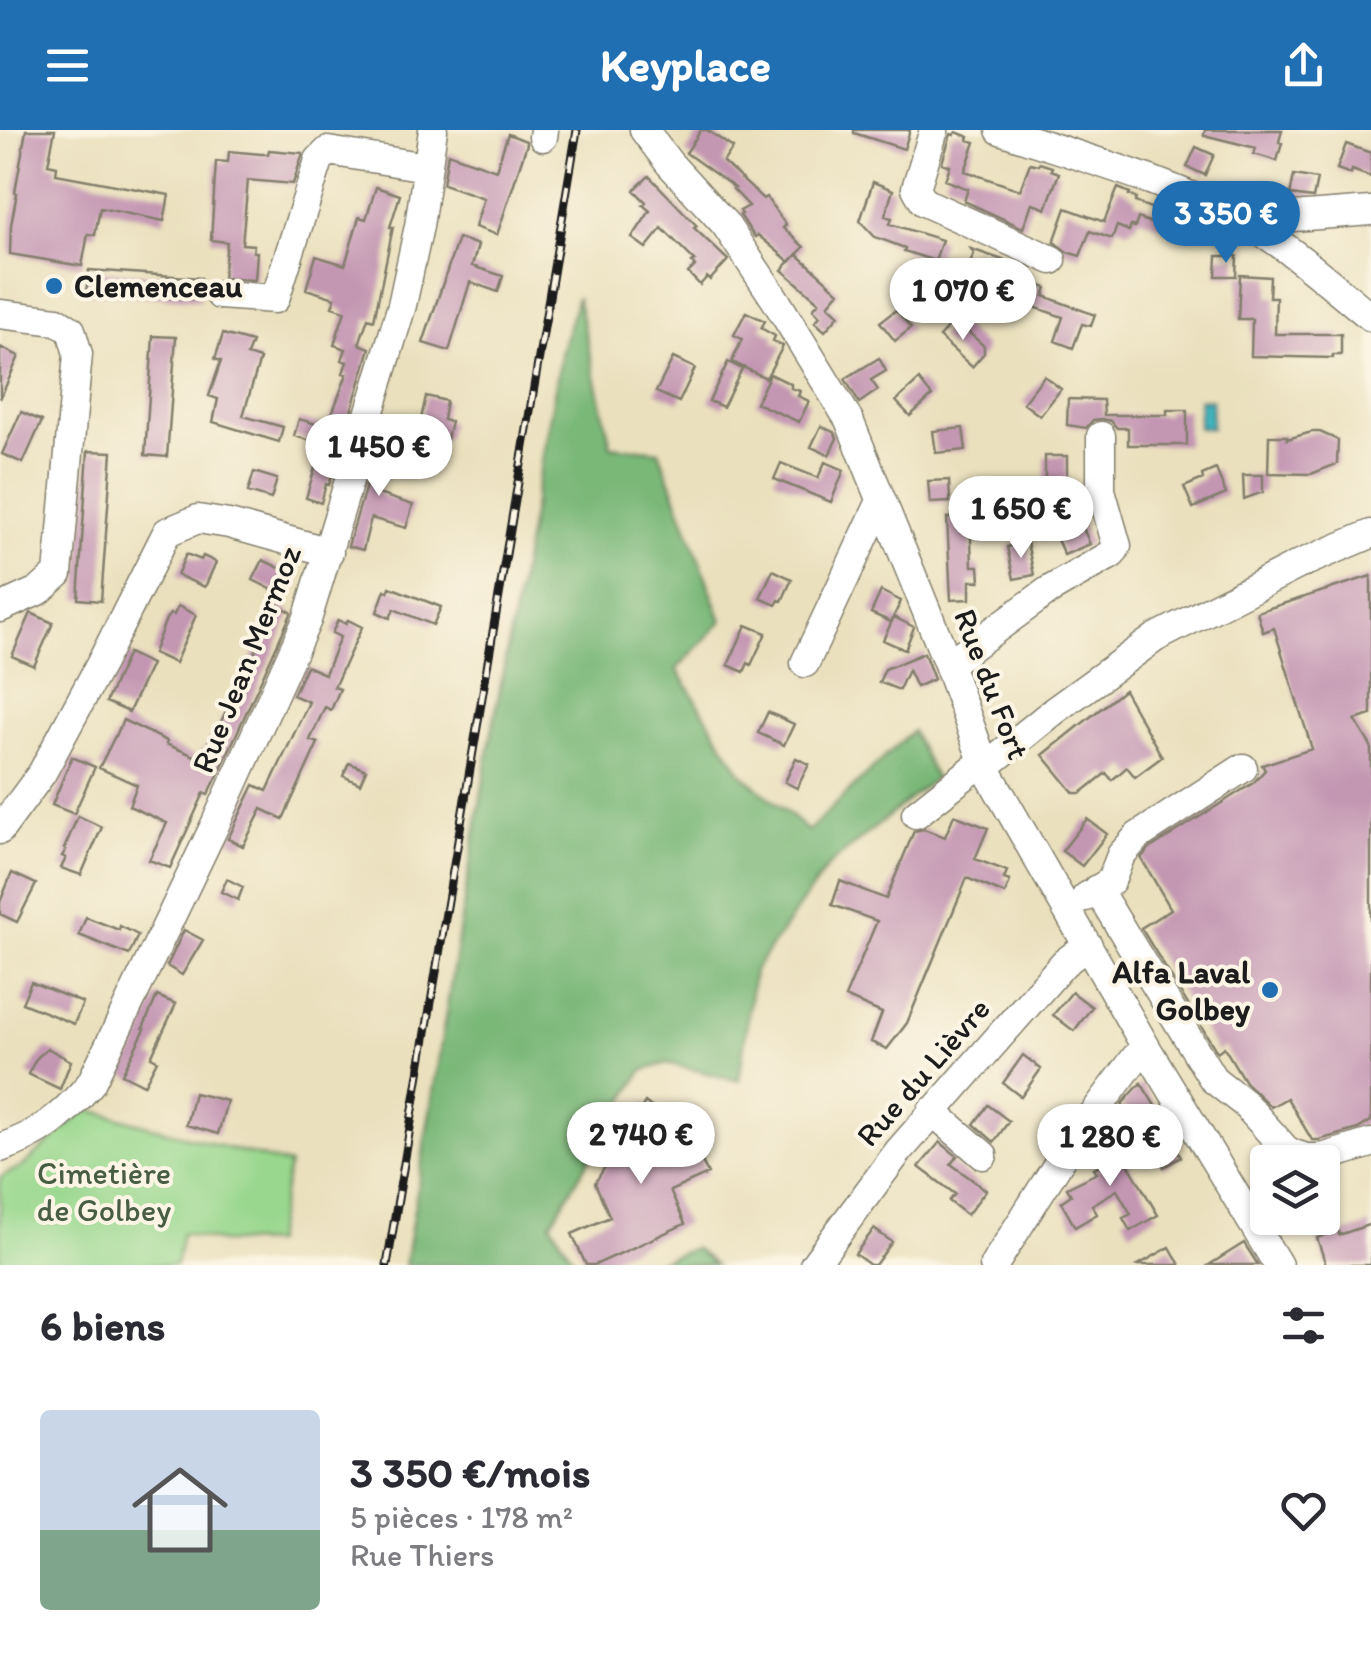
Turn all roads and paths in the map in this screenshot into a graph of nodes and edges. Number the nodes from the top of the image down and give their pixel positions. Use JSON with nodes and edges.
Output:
{"nodes":[{"id":1,"x":433,"y":130,"type":"edge"},
{"id":2,"x":644,"y":130,"type":"edge"},
{"id":3,"x":934,"y":130,"type":"edge"},
{"id":4,"x":1000,"y":130,"type":"edge"},
{"id":5,"x":426,"y":167,"type":"junction"},
{"id":6,"x":1371,"y":212,"type":"edge"},
{"id":7,"x":1252,"y":226,"type":"junction"},
{"id":8,"x":1052,"y":260,"type":"dead end"},
{"id":9,"x":1339,"y":292,"type":"junction"},
{"id":10,"x":220,"y":295,"type":"dead end"},
{"id":11,"x":0,"y":314,"type":"edge"},
{"id":12,"x":1371,"y":317,"type":"edge"},
{"id":13,"x":1371,"y":340,"type":"edge"},
{"id":14,"x":1101,"y":436,"type":"dead end"},
{"id":15,"x":881,"y":500,"type":"junction"},
{"id":16,"x":1371,"y":534,"type":"edge"},
{"id":17,"x":329,"y":552,"type":"junction"},
{"id":18,"x":0,"y":608,"type":"edge"},
{"id":19,"x":804,"y":663,"type":"dead end"},
{"id":20,"x":948,"y":664,"type":"junction"},
{"id":21,"x":1038,"y":724,"type":"junction"},
{"id":22,"x":970,"y":726,"type":"junction"},
{"id":23,"x":985,"y":768,"type":"junction"},
{"id":24,"x":1243,"y":768,"type":"dead end"},
{"id":25,"x":916,"y":814,"type":"dead end"},
{"id":26,"x":0,"y":830,"type":"edge"},
{"id":27,"x":1097,"y":890,"type":"junction"},
{"id":28,"x":1067,"y":911,"type":"junction"},
{"id":29,"x":1088,"y":945,"type":"junction"},
{"id":30,"x":1147,"y":1049,"type":"junction"},
{"id":31,"x":932,"y":1111,"type":"junction"},
{"id":32,"x":1371,"y":1142,"type":"edge"},
{"id":33,"x":0,"y":1148,"type":"edge"},
{"id":34,"x":983,"y":1155,"type":"dead end"},
{"id":35,"x":824,"y":1262,"type":"edge"},
{"id":36,"x":994,"y":1265,"type":"edge"},
{"id":37,"x":1278,"y":1265,"type":"edge"}],
"edges":[{"from":1,"to":5,"type":"street","name":"Rue Jean Mermoz"},
{"from":2,"to":15,"type":"street","name":"Rue du Fort"},
{"from":3,"to":8,"type":"street"},
{"from":4,"to":7,"type":"street"},
{"from":5,"to":10,"type":"street"},
{"from":5,"to":17,"type":"street","name":"Rue Jean Mermoz"},
{"from":6,"to":7,"type":"street"},
{"from":7,"to":9,"type":"street"},
{"from":9,"to":12,"type":"street"},
{"from":9,"to":13,"type":"street"},
{"from":11,"to":18,"type":"street"},
{"from":14,"to":20,"type":"street"},
{"from":15,"to":19,"type":"street"},
{"from":15,"to":20,"type":"street","name":"Rue du Fort"},
{"from":16,"to":21,"type":"street"},
{"from":17,"to":26,"type":"street"},
{"from":17,"to":33,"type":"street","name":"Rue Jean Mermoz"},
{"from":20,"to":22,"type":"street","name":"Rue du Fort"},
{"from":21,"to":22,"type":"street"},
{"from":21,"to":23,"type":"street"},
{"from":22,"to":23,"type":"street","name":"Rue du Fort"},
{"from":23,"to":25,"type":"street"},
{"from":23,"to":28,"type":"street","name":"Rue du Fort"},
{"from":24,"to":27,"type":"street"},
{"from":27,"to":28,"type":"street"},
{"from":27,"to":32,"type":"street"},
{"from":28,"to":29,"type":"street","name":"Rue du Fort"},
{"from":29,"to":30,"type":"street","name":"Rue du Fort"},
{"from":29,"to":31,"type":"street","name":"Rue du Lièvre"},
{"from":30,"to":36,"type":"street"},
{"from":30,"to":37,"type":"street","name":"Rue du Fort"},
{"from":31,"to":34,"type":"street"},
{"from":31,"to":35,"type":"street","name":"Rue du Lièvre"}]}
